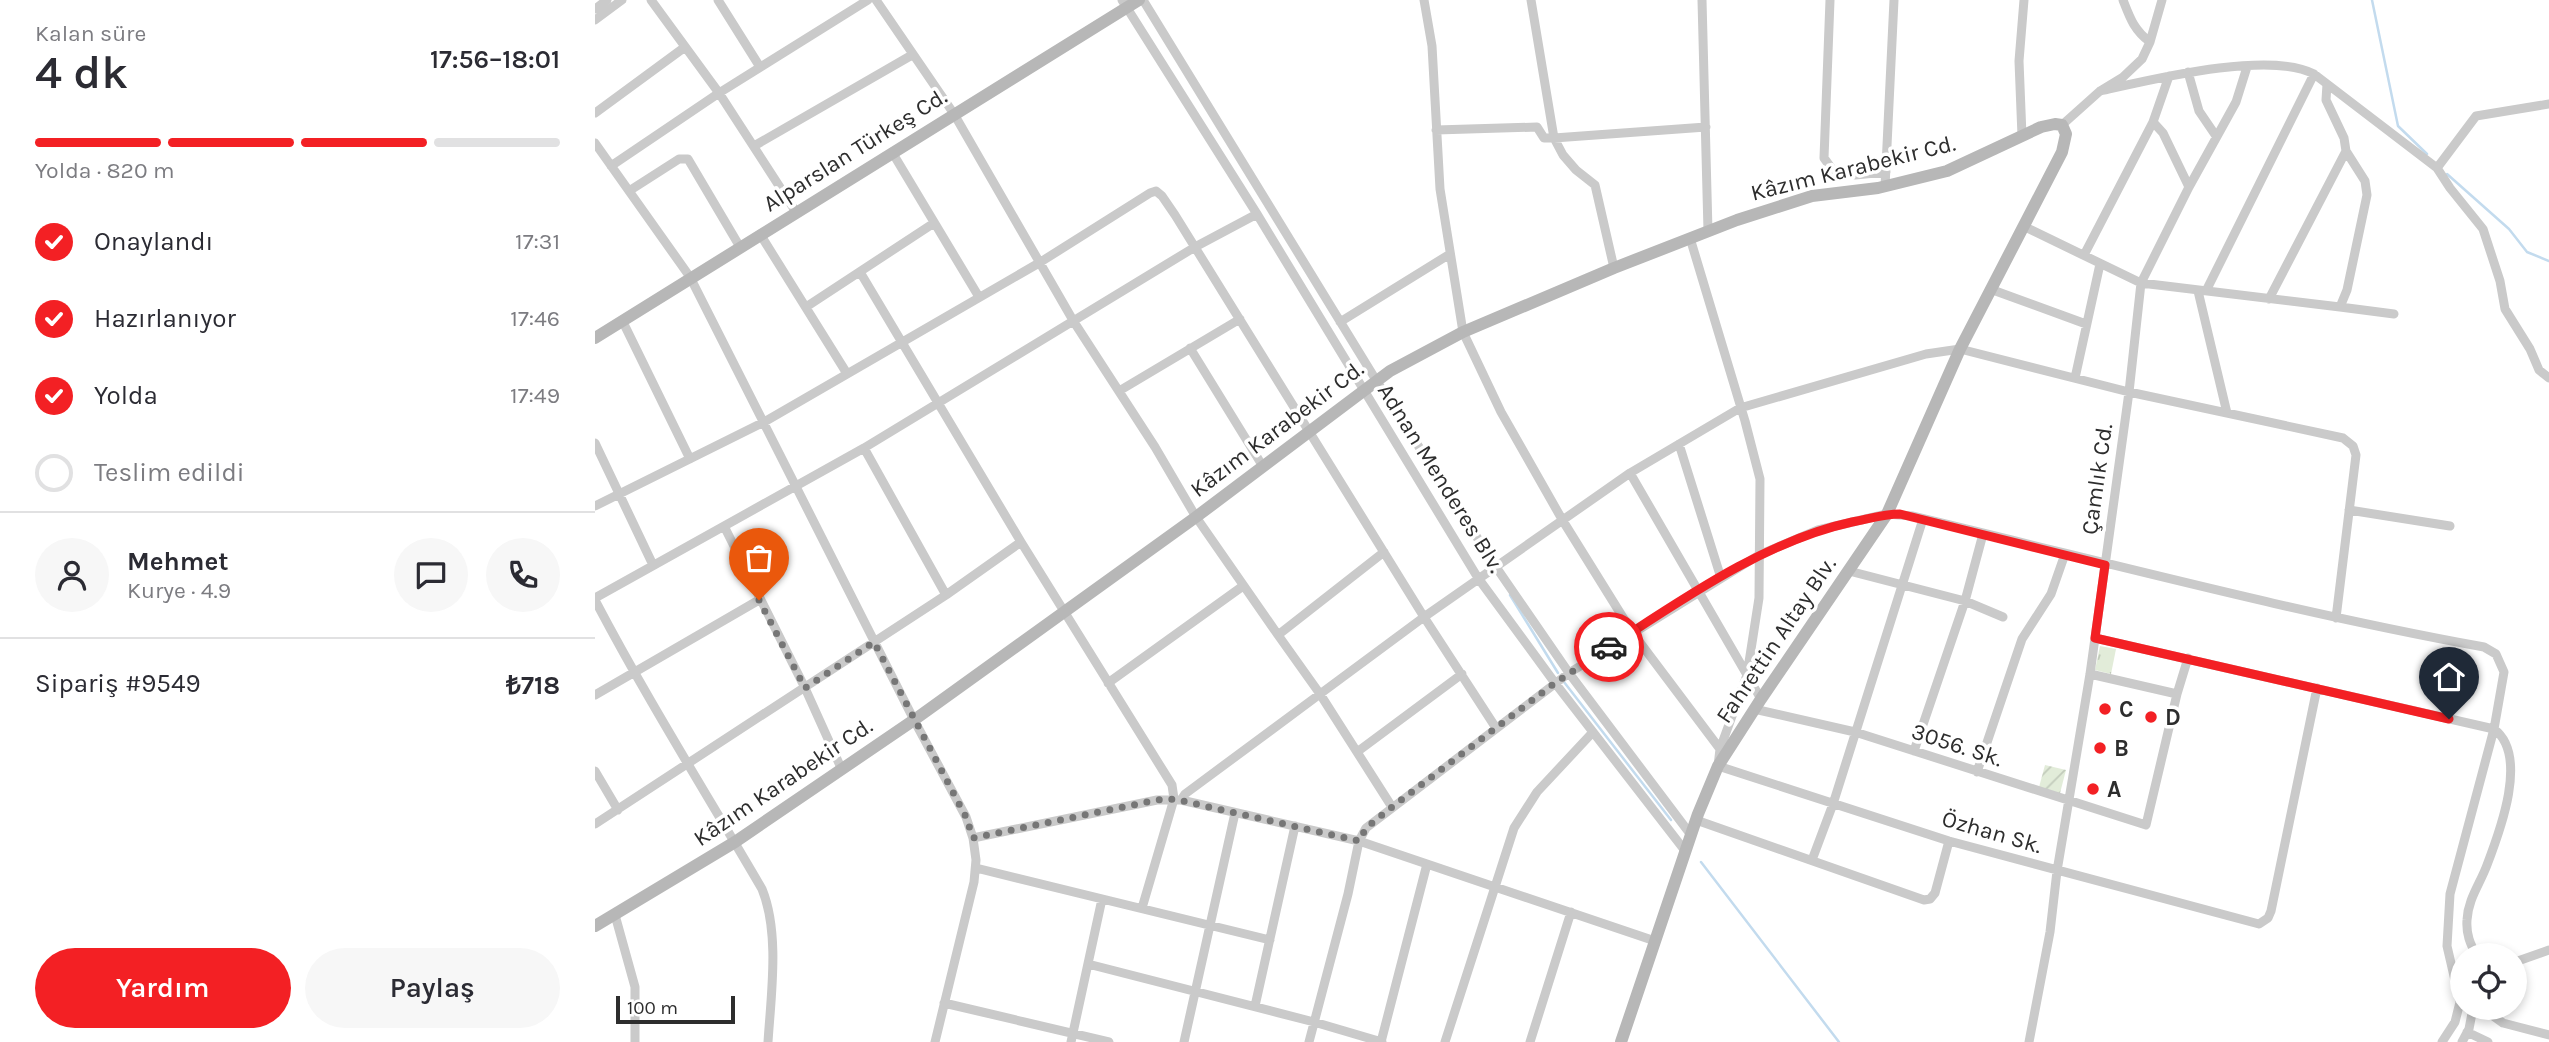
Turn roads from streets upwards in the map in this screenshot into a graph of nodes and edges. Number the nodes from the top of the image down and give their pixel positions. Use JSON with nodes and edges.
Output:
{"nodes":[{"id":1,"x":607,"y":0,"type":"edge"},
{"id":2,"x":622,"y":0,"type":"edge"},
{"id":3,"x":651,"y":0,"type":"edge"},
{"id":4,"x":717,"y":0,"type":"edge"},
{"id":5,"x":868,"y":0,"type":"edge"},
{"id":6,"x":876,"y":0,"type":"edge"},
{"id":7,"x":1141,"y":0,"type":"edge"},
{"id":8,"x":1424,"y":0,"type":"edge"},
{"id":9,"x":1531,"y":0,"type":"edge"},
{"id":10,"x":1702,"y":0,"type":"edge"},
{"id":11,"x":1830,"y":0,"type":"edge"},
{"id":12,"x":1894,"y":0,"type":"edge"},
{"id":13,"x":2024,"y":0,"type":"edge"},
{"id":14,"x":2123,"y":0,"type":"edge"},
{"id":15,"x":2162,"y":0,"type":"edge"},
{"id":16,"x":1124,"y":4,"type":"edge"},
{"id":17,"x":595,"y":9,"type":"edge"},
{"id":18,"x":595,"y":20,"type":"edge"},
{"id":19,"x":2150,"y":42,"type":"junction"},
{"id":20,"x":685,"y":47,"type":"junction"},
{"id":21,"x":912,"y":55,"type":"junction"},
{"id":22,"x":760,"y":67,"type":"junction"},
{"id":23,"x":2246,"y":67,"type":"junction"},
{"id":24,"x":2188,"y":72,"type":"junction"},
{"id":25,"x":2314,"y":74,"type":"junction"},
{"id":26,"x":2169,"y":76,"type":"junction"},
{"id":27,"x":2327,"y":84,"type":"junction"},
{"id":28,"x":2100,"y":91,"type":"junction"},
{"id":29,"x":719,"y":93,"type":"junction"},
{"id":30,"x":2549,"y":104,"type":"edge"},
{"id":31,"x":595,"y":113,"type":"edge"},
{"id":32,"x":954,"y":114,"type":"junction"},
{"id":33,"x":2153,"y":122,"type":"junction"},
{"id":34,"x":2062,"y":125,"type":"junction"},
{"id":35,"x":1706,"y":127,"type":"junction"},
{"id":36,"x":1436,"y":131,"type":"junction"},
{"id":37,"x":2022,"y":136,"type":"junction"},
{"id":38,"x":2216,"y":136,"type":"junction"},
{"id":39,"x":1554,"y":138,"type":"junction"},
{"id":40,"x":595,"y":144,"type":"edge"},
{"id":41,"x":754,"y":146,"type":"junction"},
{"id":42,"x":2346,"y":151,"type":"junction"},
{"id":43,"x":892,"y":152,"type":"junction"},
{"id":44,"x":611,"y":166,"type":"junction"},
{"id":45,"x":2437,"y":168,"type":"junction"},
{"id":46,"x":1887,"y":172,"type":"junction"},
{"id":47,"x":1885,"y":187,"type":"junction"},
{"id":48,"x":2189,"y":187,"type":"junction"},
{"id":49,"x":629,"y":191,"type":"junction"},
{"id":50,"x":796,"y":212,"type":"junction"},
{"id":51,"x":1257,"y":214,"type":"junction"},
{"id":52,"x":934,"y":223,"type":"junction"},
{"id":53,"x":2023,"y":226,"type":"junction"},
{"id":54,"x":1708,"y":231,"type":"junction"},
{"id":55,"x":760,"y":234,"type":"junction"},
{"id":56,"x":1690,"y":238,"type":"junction"},
{"id":57,"x":740,"y":247,"type":"junction"},
{"id":58,"x":1195,"y":247,"type":"junction"},
{"id":59,"x":1450,"y":254,"type":"junction"},
{"id":60,"x":2084,"y":255,"type":"junction"},
{"id":61,"x":1039,"y":263,"type":"junction"},
{"id":62,"x":2100,"y":264,"type":"junction"},
{"id":63,"x":1614,"y":268,"type":"junction"},
{"id":64,"x":860,"y":272,"type":"junction"},
{"id":65,"x":690,"y":277,"type":"junction"},
{"id":66,"x":2141,"y":284,"type":"junction"},
{"id":67,"x":1990,"y":289,"type":"junction"},
{"id":68,"x":2202,"y":291,"type":"junction"},
{"id":69,"x":979,"y":297,"type":"junction"},
{"id":70,"x":2269,"y":299,"type":"junction"},
{"id":71,"x":806,"y":307,"type":"junction"},
{"id":72,"x":2340,"y":307,"type":"junction"},
{"id":73,"x":2394,"y":314,"type":"dead end"},
{"id":74,"x":1240,"y":319,"type":"junction"},
{"id":75,"x":622,"y":320,"type":"junction"},
{"id":76,"x":1074,"y":322,"type":"junction"},
{"id":77,"x":1340,"y":322,"type":"junction"},
{"id":78,"x":2086,"y":324,"type":"junction"},
{"id":79,"x":1464,"y":332,"type":"junction"},
{"id":80,"x":595,"y":338,"type":"edge"},
{"id":81,"x":901,"y":341,"type":"junction"},
{"id":82,"x":1190,"y":348,"type":"junction"},
{"id":83,"x":1960,"y":349,"type":"junction"},
{"id":84,"x":846,"y":372,"type":"junction"},
{"id":85,"x":2075,"y":378,"type":"junction"},
{"id":86,"x":2549,"y":378,"type":"edge"},
{"id":87,"x":1376,"y":380,"type":"junction"},
{"id":88,"x":1119,"y":391,"type":"junction"},
{"id":89,"x":1365,"y":391,"type":"junction"},
{"id":90,"x":2129,"y":392,"type":"junction"},
{"id":91,"x":937,"y":403,"type":"junction"},
{"id":92,"x":1740,"y":408,"type":"junction"},
{"id":93,"x":2227,"y":413,"type":"junction"},
{"id":94,"x":764,"y":422,"type":"junction"},
{"id":95,"x":1308,"y":430,"type":"junction"},
{"id":96,"x":595,"y":443,"type":"edge"},
{"id":97,"x":1679,"y":444,"type":"junction"},
{"id":98,"x":864,"y":448,"type":"junction"},
{"id":99,"x":690,"y":459,"type":"junction"},
{"id":100,"x":1262,"y":465,"type":"junction"},
{"id":101,"x":1630,"y":473,"type":"junction"},
{"id":102,"x":795,"y":485,"type":"junction"},
{"id":103,"x":618,"y":494,"type":"junction"},
{"id":104,"x":595,"y":506,"type":"edge"},
{"id":105,"x":2349,"y":510,"type":"junction"},
{"id":106,"x":1887,"y":514,"type":"junction"},
{"id":107,"x":1196,"y":517,"type":"junction"},
{"id":108,"x":1923,"y":519,"type":"junction"},
{"id":109,"x":1563,"y":521,"type":"junction"},
{"id":110,"x":724,"y":526,"type":"junction"},
{"id":111,"x":2450,"y":526,"type":"dead end"},
{"id":112,"x":1983,"y":534,"type":"junction"},
{"id":113,"x":1021,"y":542,"type":"junction"},
{"id":114,"x":1384,"y":552,"type":"junction"},
{"id":115,"x":2066,"y":554,"type":"junction"},
{"id":116,"x":1759,"y":555,"type":"junction"},
{"id":117,"x":653,"y":565,"type":"junction"},
{"id":118,"x":2105,"y":565,"type":"junction"},
{"id":119,"x":1496,"y":567,"type":"junction"},
{"id":120,"x":1849,"y":570,"type":"junction"},
{"id":121,"x":1478,"y":578,"type":"junction"},
{"id":122,"x":1721,"y":578,"type":"junction"},
{"id":123,"x":1902,"y":583,"type":"junction"},
{"id":124,"x":1243,"y":586,"type":"junction"},
{"id":125,"x":1697,"y":592,"type":"junction"},
{"id":126,"x":946,"y":595,"type":"junction"},
{"id":127,"x":595,"y":599,"type":"edge"},
{"id":128,"x":759,"y":600,"type":"junction"},
{"id":129,"x":1965,"y":601,"type":"junction"},
{"id":130,"x":1065,"y":612,"type":"junction"},
{"id":131,"x":1424,"y":617,"type":"junction"},
{"id":132,"x":2003,"y":617,"type":"dead end"},
{"id":133,"x":2336,"y":618,"type":"junction"},
{"id":134,"x":1632,"y":632,"type":"junction"},
{"id":135,"x":1278,"y":635,"type":"junction"},
{"id":136,"x":2095,"y":638,"type":"junction"},
{"id":137,"x":874,"y":642,"type":"junction"},
{"id":138,"x":2188,"y":658,"type":"junction"},
{"id":139,"x":633,"y":673,"type":"junction"},
{"id":140,"x":1569,"y":673,"type":"junction"},
{"id":141,"x":1462,"y":674,"type":"junction"},
{"id":142,"x":2090,"y":674,"type":"junction"},
{"id":143,"x":1747,"y":675,"type":"junction"},
{"id":144,"x":1108,"y":683,"type":"junction"},
{"id":145,"x":1555,"y":683,"type":"junction"},
{"id":146,"x":805,"y":688,"type":"junction"},
{"id":147,"x":2317,"y":688,"type":"junction"},
{"id":148,"x":1319,"y":694,"type":"junction"},
{"id":149,"x":2176,"y":694,"type":"junction"},
{"id":150,"x":595,"y":695,"type":"edge"},
{"id":151,"x":1757,"y":704,"type":"junction"},
{"id":152,"x":914,"y":720,"type":"junction"},
{"id":153,"x":1496,"y":727,"type":"junction"},
{"id":154,"x":2494,"y":729,"type":"junction"},
{"id":155,"x":1593,"y":732,"type":"junction"},
{"id":156,"x":1855,"y":732,"type":"junction"},
{"id":157,"x":1720,"y":749,"type":"junction"},
{"id":158,"x":1914,"y":751,"type":"junction"},
{"id":159,"x":1357,"y":752,"type":"junction"},
{"id":160,"x":689,"y":764,"type":"junction"},
{"id":161,"x":1718,"y":766,"type":"junction"},
{"id":162,"x":842,"y":770,"type":"junction"},
{"id":163,"x":595,"y":771,"type":"edge"},
{"id":164,"x":1977,"y":772,"type":"junction"},
{"id":165,"x":1177,"y":799,"type":"junction"},
{"id":166,"x":2070,"y":803,"type":"junction"},
{"id":167,"x":1833,"y":804,"type":"junction"},
{"id":168,"x":1392,"y":807,"type":"junction"},
{"id":169,"x":618,"y":810,"type":"junction"},
{"id":170,"x":1235,"y":813,"type":"junction"},
{"id":171,"x":1696,"y":820,"type":"junction"},
{"id":172,"x":595,"y":824,"type":"edge"},
{"id":173,"x":1295,"y":826,"type":"junction"},
{"id":174,"x":1691,"y":835,"type":"junction"},
{"id":175,"x":973,"y":838,"type":"junction"},
{"id":176,"x":1359,"y":841,"type":"junction"},
{"id":177,"x":1949,"y":841,"type":"junction"},
{"id":178,"x":734,"y":842,"type":"junction"},
{"id":179,"x":1686,"y":852,"type":"junction"},
{"id":180,"x":1812,"y":860,"type":"junction"},
{"id":181,"x":1427,"y":864,"type":"junction"},
{"id":182,"x":976,"y":868,"type":"junction"},
{"id":183,"x":2057,"y":871,"type":"junction"},
{"id":184,"x":1495,"y":886,"type":"junction"},
{"id":185,"x":1102,"y":899,"type":"junction"},
{"id":186,"x":1142,"y":908,"type":"junction"},
{"id":187,"x":1571,"y":912,"type":"junction"},
{"id":188,"x":615,"y":915,"type":"junction"},
{"id":189,"x":1211,"y":925,"type":"junction"},
{"id":190,"x":595,"y":926,"type":"edge"},
{"id":191,"x":1270,"y":940,"type":"junction"},
{"id":192,"x":1655,"y":941,"type":"junction"},
{"id":193,"x":2470,"y":943,"type":"edge"},
{"id":194,"x":2549,"y":950,"type":"edge"},
{"id":195,"x":2527,"y":958,"type":"edge"},
{"id":196,"x":1088,"y":964,"type":"junction"},
{"id":197,"x":2450,"y":968,"type":"edge"},
{"id":198,"x":1196,"y":991,"type":"junction"},
{"id":199,"x":944,"y":1003,"type":"junction"},
{"id":200,"x":1255,"y":1006,"type":"junction"},
{"id":201,"x":2455,"y":1020,"type":"edge"},
{"id":202,"x":2470,"y":1020,"type":"edge"},
{"id":203,"x":2499,"y":1020,"type":"edge"},
{"id":204,"x":1314,"y":1022,"type":"junction"},
{"id":205,"x":2467,"y":1032,"type":"junction"},
{"id":206,"x":2549,"y":1035,"type":"edge"},
{"id":207,"x":1072,"y":1038,"type":"edge"},
{"id":208,"x":635,"y":1042,"type":"edge"},
{"id":209,"x":768,"y":1042,"type":"edge"},
{"id":210,"x":935,"y":1042,"type":"edge"},
{"id":211,"x":1109,"y":1042,"type":"edge"},
{"id":212,"x":1184,"y":1042,"type":"edge"},
{"id":213,"x":1309,"y":1042,"type":"edge"},
{"id":214,"x":1381,"y":1042,"type":"edge"},
{"id":215,"x":1445,"y":1042,"type":"edge"},
{"id":216,"x":1530,"y":1042,"type":"edge"},
{"id":217,"x":1621,"y":1042,"type":"edge"},
{"id":218,"x":2029,"y":1042,"type":"edge"},
{"id":219,"x":2442,"y":1042,"type":"edge"},
{"id":220,"x":2462,"y":1042,"type":"edge"},
{"id":221,"x":2488,"y":1042,"type":"edge"}],
"edges":[{"from":1,"to":17,"type":"street"},
{"from":2,"to":18,"type":"street"},
{"from":3,"to":20,"type":"street"},
{"from":4,"to":22,"type":"street"},
{"from":5,"to":22,"type":"street"},
{"from":6,"to":21,"type":"street"},
{"from":7,"to":16,"type":"street","name":"Alparslan Türkeş Cd."},
{"from":7,"to":77,"type":"street","name":"Adnan Menderes Blv."},
{"from":8,"to":36,"type":"street"},
{"from":9,"to":39,"type":"street"},
{"from":10,"to":35,"type":"street"},
{"from":11,"to":46,"type":"street"},
{"from":12,"to":46,"type":"street"},
{"from":13,"to":37,"type":"street"},
{"from":14,"to":19,"type":"street"},
{"from":15,"to":19,"type":"street"},
{"from":16,"to":32,"type":"street","name":"Alparslan Türkeş Cd."},
{"from":16,"to":51,"type":"street","name":"Adnan Menderes Blv."},
{"from":19,"to":28,"type":"street"},
{"from":20,"to":29,"type":"street"},
{"from":20,"to":31,"type":"street"},
{"from":21,"to":32,"type":"street"},
{"from":21,"to":41,"type":"street"},
{"from":22,"to":29,"type":"street"},
{"from":23,"to":24,"type":"street"},
{"from":23,"to":25,"type":"street"},
{"from":23,"to":38,"type":"street","name":"Çamlık Cd."},
{"from":24,"to":26,"type":"street"},
{"from":24,"to":38,"type":"street"},
{"from":25,"to":27,"type":"street"},
{"from":25,"to":68,"type":"street"},
{"from":26,"to":28,"type":"street"},
{"from":26,"to":33,"type":"street"},
{"from":27,"to":42,"type":"street"},
{"from":27,"to":45,"type":"street"},
{"from":28,"to":34,"type":"street"},
{"from":29,"to":41,"type":"street"},
{"from":29,"to":44,"type":"street"},
{"from":30,"to":45,"type":"street"},
{"from":32,"to":43,"type":"street","name":"Alparslan Türkeş Cd."},
{"from":32,"to":61,"type":"street"},
{"from":33,"to":48,"type":"street"},
{"from":33,"to":60,"type":"street"},
{"from":34,"to":37,"type":"street","name":"Kâzım Karabekir Cd."},
{"from":34,"to":53,"type":"street","name":"Fahrettin Altay Blv."},
{"from":35,"to":39,"type":"street"},
{"from":35,"to":54,"type":"street"},
{"from":36,"to":39,"type":"street"},
{"from":36,"to":59,"type":"street"},
{"from":37,"to":47,"type":"street","name":"Kâzım Karabekir Cd."},
{"from":38,"to":48,"type":"street","name":"Çamlık Cd."},
{"from":39,"to":63,"type":"street"},
{"from":40,"to":44,"type":"street"},
{"from":41,"to":50,"type":"street"},
{"from":42,"to":70,"type":"street"},
{"from":42,"to":72,"type":"street"},
{"from":43,"to":50,"type":"street","name":"Alparslan Türkeş Cd."},
{"from":43,"to":52,"type":"street"},
{"from":44,"to":49,"type":"street"},
{"from":45,"to":86,"type":"street"},
{"from":46,"to":47,"type":"street"},
{"from":47,"to":54,"type":"street","name":"Kâzım Karabekir Cd."},
{"from":48,"to":66,"type":"street","name":"Çamlık Cd."},
{"from":49,"to":57,"type":"street"},
{"from":49,"to":65,"type":"street"},
{"from":50,"to":55,"type":"street","name":"Alparslan Türkeş Cd."},
{"from":51,"to":58,"type":"street"},
{"from":51,"to":89,"type":"street","name":"Adnan Menderes Blv."},
{"from":52,"to":64,"type":"street"},
{"from":52,"to":69,"type":"street"},
{"from":53,"to":60,"type":"street"},
{"from":53,"to":67,"type":"street","name":"Fahrettin Altay Blv."},
{"from":54,"to":56,"type":"street","name":"Kâzım Karabekir Cd."},
{"from":55,"to":57,"type":"street","name":"Alparslan Türkeş Cd."},
{"from":55,"to":71,"type":"street"},
{"from":56,"to":63,"type":"street","name":"Kâzım Karabekir Cd."},
{"from":56,"to":92,"type":"street"},
{"from":57,"to":65,"type":"street","name":"Alparslan Türkeş Cd."},
{"from":58,"to":61,"type":"street"},
{"from":58,"to":74,"type":"street"},
{"from":58,"to":76,"type":"street"},
{"from":59,"to":77,"type":"street"},
{"from":59,"to":79,"type":"street"},
{"from":60,"to":62,"type":"street"},
{"from":61,"to":69,"type":"street"},
{"from":61,"to":76,"type":"street"},
{"from":62,"to":66,"type":"street"},
{"from":62,"to":78,"type":"street"},
{"from":63,"to":79,"type":"street","name":"Kâzım Karabekir Cd."},
{"from":64,"to":71,"type":"street"},
{"from":64,"to":81,"type":"street"},
{"from":65,"to":75,"type":"street","name":"Alparslan Türkeş Cd."},
{"from":65,"to":94,"type":"street"},
{"from":66,"to":68,"type":"street"},
{"from":66,"to":90,"type":"street","name":"Çamlık Cd."},
{"from":67,"to":78,"type":"street"},
{"from":67,"to":83,"type":"street","name":"Fahrettin Altay Blv."},
{"from":68,"to":70,"type":"street"},
{"from":68,"to":93,"type":"street"},
{"from":69,"to":81,"type":"street"},
{"from":70,"to":72,"type":"street"},
{"from":71,"to":84,"type":"street"},
{"from":72,"to":73,"type":"street"},
{"from":74,"to":82,"type":"street"},
{"from":74,"to":95,"type":"street"},
{"from":75,"to":80,"type":"street","name":"Alparslan Türkeş Cd."},
{"from":75,"to":99,"type":"street"},
{"from":76,"to":88,"type":"street"},
{"from":76,"to":91,"type":"street"},
{"from":77,"to":87,"type":"street","name":"Adnan Menderes Blv."},
{"from":78,"to":85,"type":"street"},
{"from":79,"to":87,"type":"street","name":"Kâzım Karabekir Cd."},
{"from":79,"to":109,"type":"street"},
{"from":81,"to":84,"type":"street"},
{"from":81,"to":91,"type":"street"},
{"from":82,"to":88,"type":"street"},
{"from":82,"to":100,"type":"street"},
{"from":83,"to":85,"type":"street"},
{"from":83,"to":92,"type":"street"},
{"from":83,"to":106,"type":"street","name":"Fahrettin Altay Blv."},
{"from":84,"to":94,"type":"street"},
{"from":85,"to":90,"type":"street"},
{"from":87,"to":89,"type":"street","name":"Kâzım Karabekir Cd."},
{"from":87,"to":119,"type":"street","name":"Adnan Menderes Blv."},
{"from":88,"to":107,"type":"street"},
{"from":89,"to":95,"type":"street","name":"Kâzım Karabekir Cd."},
{"from":89,"to":121,"type":"street","name":"Adnan Menderes Blv."},
{"from":90,"to":93,"type":"street"},
{"from":90,"to":118,"type":"street","name":"Çamlık Cd."},
{"from":91,"to":98,"type":"street"},
{"from":91,"to":113,"type":"street"},
{"from":92,"to":97,"type":"street"},
{"from":92,"to":116,"type":"street"},
{"from":93,"to":105,"type":"street"},
{"from":94,"to":99,"type":"street"},
{"from":94,"to":102,"type":"street"},
{"from":95,"to":100,"type":"street","name":"Kâzım Karabekir Cd."},
{"from":95,"to":114,"type":"street"},
{"from":96,"to":103,"type":"street"},
{"from":97,"to":101,"type":"street"},
{"from":97,"to":122,"type":"street"},
{"from":98,"to":102,"type":"street"},
{"from":98,"to":126,"type":"street"},
{"from":99,"to":103,"type":"street"},
{"from":100,"to":107,"type":"street","name":"Kâzım Karabekir Cd."},
{"from":101,"to":109,"type":"street"},
{"from":101,"to":125,"type":"street"},
{"from":102,"to":110,"type":"street"},
{"from":102,"to":137,"type":"street"},
{"from":103,"to":104,"type":"street"},
{"from":103,"to":117,"type":"street"},
{"from":105,"to":111,"type":"street"},
{"from":105,"to":133,"type":"street"},
{"from":106,"to":108,"type":"street"},
{"from":106,"to":116,"type":"street"},
{"from":106,"to":120,"type":"street","name":"Fahrettin Altay Blv."},
{"from":107,"to":124,"type":"street"},
{"from":107,"to":130,"type":"street","name":"Kâzım Karabekir Cd."},
{"from":108,"to":112,"type":"street"},
{"from":108,"to":123,"type":"street"},
{"from":109,"to":119,"type":"street"},
{"from":109,"to":134,"type":"street"},
{"from":110,"to":117,"type":"street"},
{"from":110,"to":128,"type":"street"},
{"from":112,"to":115,"type":"street"},
{"from":112,"to":129,"type":"street"},
{"from":113,"to":126,"type":"street"},
{"from":113,"to":130,"type":"street"},
{"from":114,"to":131,"type":"street"},
{"from":114,"to":135,"type":"street"},
{"from":115,"to":118,"type":"street"},
{"from":115,"to":164,"type":"street"},
{"from":116,"to":122,"type":"street"},
{"from":116,"to":143,"type":"street"},
{"from":117,"to":127,"type":"street"},
{"from":118,"to":133,"type":"street"},
{"from":118,"to":136,"type":"street","name":"Çamlık Cd."},
{"from":119,"to":121,"type":"street"},
{"from":119,"to":140,"type":"street","name":"Adnan Menderes Blv."},
{"from":120,"to":123,"type":"street"},
{"from":120,"to":151,"type":"street","name":"Fahrettin Altay Blv."},
{"from":121,"to":131,"type":"street"},
{"from":121,"to":145,"type":"street","name":"Adnan Menderes Blv."},
{"from":122,"to":125,"type":"street"},
{"from":123,"to":129,"type":"street"},
{"from":123,"to":156,"type":"street"},
{"from":124,"to":135,"type":"street"},
{"from":124,"to":144,"type":"street"},
{"from":125,"to":134,"type":"street"},
{"from":125,"to":143,"type":"street"},
{"from":126,"to":137,"type":"street"},
{"from":127,"to":139,"type":"street"},
{"from":128,"to":139,"type":"street"},
{"from":128,"to":146,"type":"street"},
{"from":129,"to":132,"type":"street"},
{"from":129,"to":158,"type":"street"},
{"from":130,"to":144,"type":"street"},
{"from":130,"to":152,"type":"street","name":"Kâzım Karabekir Cd."},
{"from":131,"to":141,"type":"street"},
{"from":131,"to":148,"type":"street"},
{"from":133,"to":154,"type":"street"},
{"from":134,"to":140,"type":"street"},
{"from":134,"to":157,"type":"street"},
{"from":135,"to":148,"type":"street"},
{"from":136,"to":138,"type":"street"},
{"from":136,"to":142,"type":"street","name":"Çamlık Cd."},
{"from":137,"to":146,"type":"street"},
{"from":137,"to":152,"type":"street"},
{"from":138,"to":147,"type":"street"},
{"from":138,"to":149,"type":"street"},
{"from":139,"to":150,"type":"street"},
{"from":139,"to":160,"type":"street"},
{"from":140,"to":145,"type":"street"},
{"from":140,"to":174,"type":"street","name":"Adnan Menderes Blv."},
{"from":141,"to":153,"type":"street"},
{"from":141,"to":159,"type":"street"},
{"from":142,"to":149,"type":"street"},
{"from":142,"to":166,"type":"street","name":"Çamlık Cd."},
{"from":143,"to":151,"type":"street"},
{"from":143,"to":157,"type":"street"},
{"from":144,"to":165,"type":"street"},
{"from":145,"to":153,"type":"street"},
{"from":145,"to":155,"type":"street","name":"Adnan Menderes Blv."},
{"from":146,"to":160,"type":"street"},
{"from":146,"to":162,"type":"street"},
{"from":147,"to":154,"type":"street"},
{"from":147,"to":183,"type":"street","name":"Özhan Sk."},
{"from":148,"to":159,"type":"street"},
{"from":148,"to":165,"type":"street"},
{"from":149,"to":166,"type":"street","name":"3056. Sk."},
{"from":151,"to":156,"type":"street","name":"3056. Sk."},
{"from":151,"to":161,"type":"street","name":"Fahrettin Altay Blv."},
{"from":152,"to":162,"type":"street","name":"Kâzım Karabekir Cd."},
{"from":152,"to":175,"type":"street"},
{"from":153,"to":168,"type":"street"},
{"from":154,"to":193,"type":"street"},
{"from":154,"to":197,"type":"street"},
{"from":155,"to":179,"type":"street","name":"Adnan Menderes Blv."},
{"from":155,"to":184,"type":"street"},
{"from":156,"to":158,"type":"street","name":"3056. Sk."},
{"from":156,"to":167,"type":"street"},
{"from":157,"to":161,"type":"street"},
{"from":158,"to":164,"type":"street","name":"3056. Sk."},
{"from":159,"to":168,"type":"street"},
{"from":160,"to":169,"type":"street"},
{"from":160,"to":178,"type":"street"},
{"from":161,"to":167,"type":"street","name":"Özhan Sk."},
{"from":161,"to":171,"type":"street","name":"Fahrettin Altay Blv."},
{"from":162,"to":178,"type":"street","name":"Kâzım Karabekir Cd."},
{"from":163,"to":169,"type":"street"},
{"from":164,"to":166,"type":"street","name":"3056. Sk."},
{"from":165,"to":170,"type":"street"},
{"from":165,"to":175,"type":"street"},
{"from":165,"to":186,"type":"street"},
{"from":166,"to":183,"type":"street","name":"Çamlık Cd."},
{"from":167,"to":177,"type":"street","name":"Özhan Sk."},
{"from":167,"to":180,"type":"street"},
{"from":168,"to":176,"type":"street"},
{"from":169,"to":172,"type":"street"},
{"from":170,"to":173,"type":"street"},
{"from":170,"to":189,"type":"street"},
{"from":171,"to":174,"type":"street","name":"Fahrettin Altay Blv."},
{"from":171,"to":180,"type":"street"},
{"from":173,"to":176,"type":"street"},
{"from":173,"to":191,"type":"street"},
{"from":174,"to":179,"type":"street","name":"Fahrettin Altay Blv."},
{"from":175,"to":182,"type":"street"},
{"from":176,"to":181,"type":"street"},
{"from":176,"to":204,"type":"street"},
{"from":177,"to":180,"type":"street"},
{"from":177,"to":183,"type":"street","name":"Özhan Sk."},
{"from":178,"to":188,"type":"street","name":"Kâzım Karabekir Cd."},
{"from":178,"to":209,"type":"street"},
{"from":179,"to":192,"type":"street","name":"Fahrettin Altay Blv."},
{"from":181,"to":184,"type":"street"},
{"from":181,"to":214,"type":"street"},
{"from":182,"to":185,"type":"street"},
{"from":182,"to":199,"type":"street"},
{"from":183,"to":218,"type":"street","name":"Çamlık Cd."},
{"from":184,"to":187,"type":"street"},
{"from":184,"to":215,"type":"street"},
{"from":185,"to":186,"type":"street"},
{"from":185,"to":196,"type":"street"},
{"from":186,"to":189,"type":"street"},
{"from":187,"to":192,"type":"street"},
{"from":187,"to":216,"type":"street"},
{"from":188,"to":190,"type":"street","name":"Kâzım Karabekir Cd."},
{"from":188,"to":208,"type":"street"},
{"from":189,"to":191,"type":"street"},
{"from":189,"to":198,"type":"street"},
{"from":191,"to":200,"type":"street"},
{"from":192,"to":217,"type":"street","name":"Fahrettin Altay Blv."},
{"from":194,"to":195,"type":"street"},
{"from":196,"to":198,"type":"street"},
{"from":196,"to":207,"type":"street"},
{"from":198,"to":200,"type":"street"},
{"from":198,"to":212,"type":"street"},
{"from":199,"to":207,"type":"street"},
{"from":199,"to":210,"type":"street"},
{"from":200,"to":204,"type":"street"},
{"from":201,"to":219,"type":"street"},
{"from":202,"to":205,"type":"street"},
{"from":203,"to":206,"type":"street"},
{"from":204,"to":213,"type":"street"},
{"from":204,"to":214,"type":"street"},
{"from":205,"to":220,"type":"street"},
{"from":205,"to":221,"type":"street"},
{"from":207,"to":211,"type":"street"}]}
